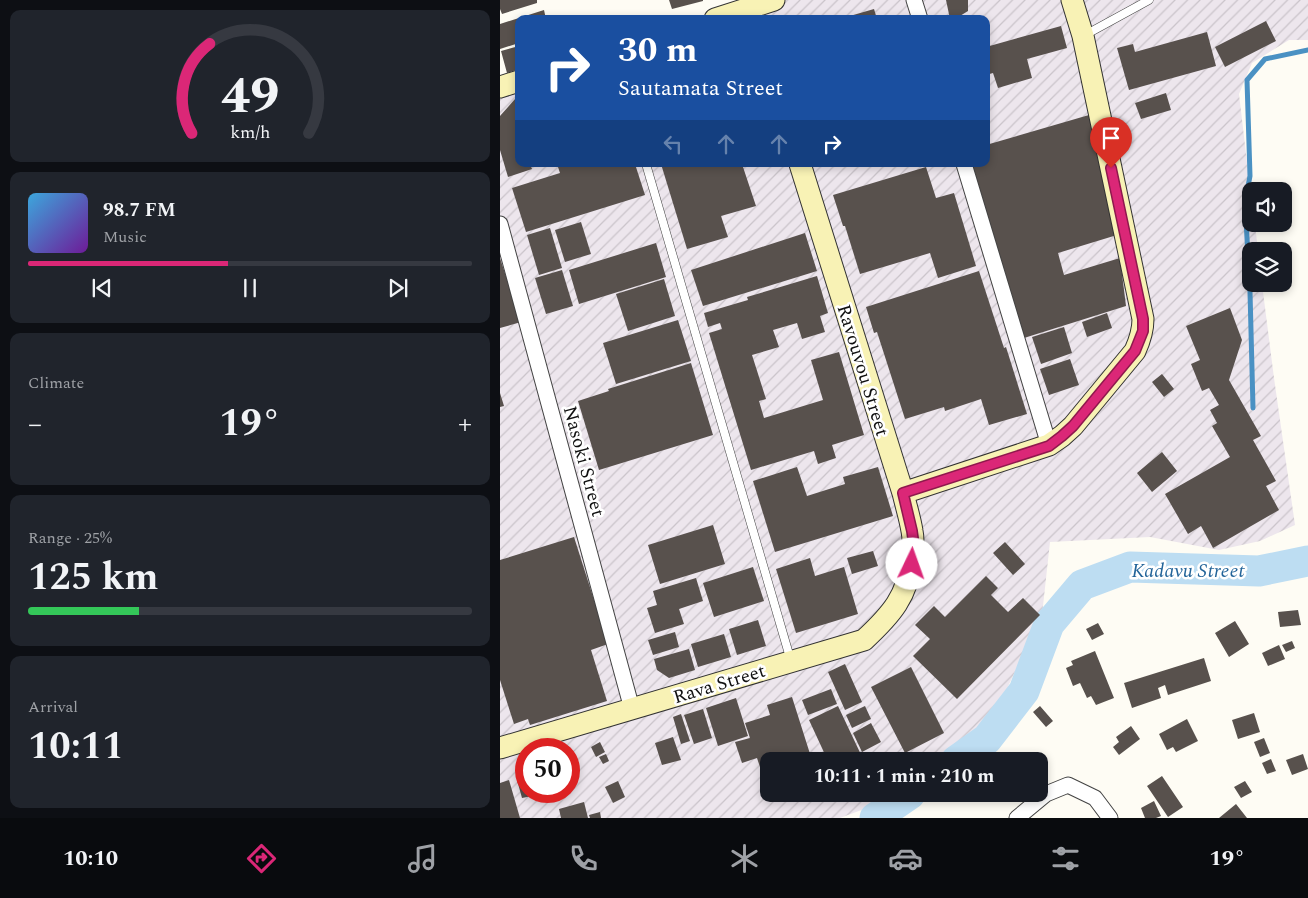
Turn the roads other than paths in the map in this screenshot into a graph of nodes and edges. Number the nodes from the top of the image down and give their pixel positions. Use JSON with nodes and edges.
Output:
{"nodes":[{"id":1,"x":774,"y":0,"type":"edge"},
{"id":2,"x":914,"y":0,"type":"edge"},
{"id":3,"x":1072,"y":0,"type":"edge"},
{"id":4,"x":1149,"y":0,"type":"edge"},
{"id":5,"x":751,"y":9,"type":"edge"},
{"id":6,"x":729,"y":15,"type":"edge"},
{"id":7,"x":919,"y":15,"type":"edge"},
{"id":8,"x":1083,"y":36,"type":"junction"},
{"id":9,"x":515,"y":82,"type":"edge"},
{"id":10,"x":500,"y":87,"type":"edge"},
{"id":11,"x":647,"y":167,"type":"edge"},
{"id":12,"x":801,"y":167,"type":"edge"},
{"id":13,"x":965,"y":167,"type":"edge"},
{"id":14,"x":500,"y":224,"type":"edge"},
{"id":15,"x":1049,"y":446,"type":"junction"},
{"id":16,"x":903,"y":493,"type":"junction"},
{"id":17,"x":909,"y":578,"type":"joint"},
{"id":18,"x":791,"y":662,"type":"junction"},
{"id":19,"x":632,"y":709,"type":"junction"},
{"id":20,"x":500,"y":748,"type":"edge"},
{"id":21,"x":1017,"y":818,"type":"edge"},
{"id":22,"x":1110,"y":818,"type":"edge"}],
"edges":[{"from":1,"to":5,"type":"main road"},
{"from":2,"to":7,"type":"street"},
{"from":3,"to":8,"type":"main road"},
{"from":4,"to":8,"type":"lane"},
{"from":5,"to":6,"type":"main road"},
{"from":8,"to":15,"type":"main road"},
{"from":9,"to":10,"type":"main road"},
{"from":11,"to":18,"type":"lane"},
{"from":12,"to":16,"type":"main road","name":"Ravouvou Street"},
{"from":13,"to":15,"type":"street"},
{"from":14,"to":19,"type":"street","name":"Nasoki Street"},
{"from":15,"to":16,"type":"main road"},
{"from":16,"to":17,"type":"main road","name":"Ravouvou Street"},
{"from":17,"to":18,"type":"main road","name":"Rava Street"},
{"from":18,"to":19,"type":"main road","name":"Rava Street"},
{"from":19,"to":20,"type":"main road","name":"Rava Street"},
{"from":21,"to":22,"type":"street"}]}
